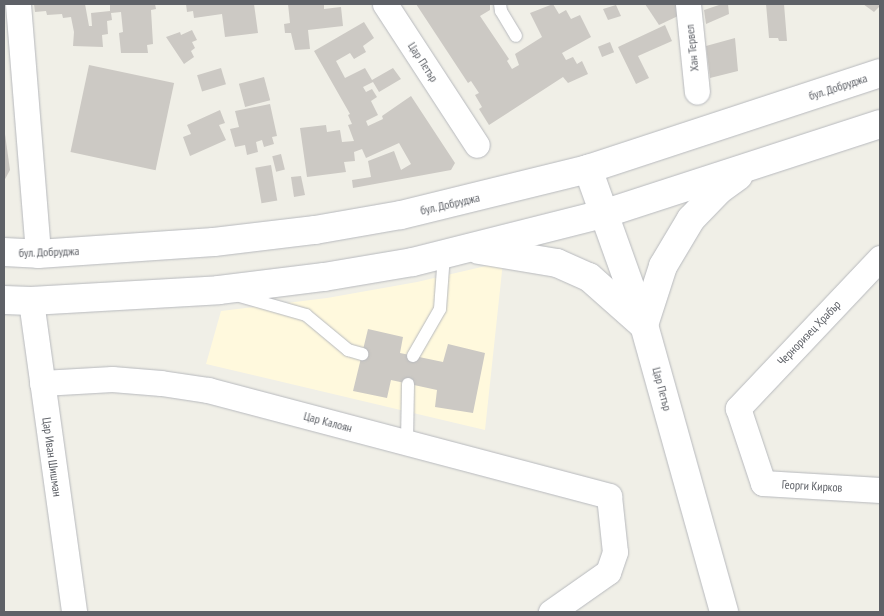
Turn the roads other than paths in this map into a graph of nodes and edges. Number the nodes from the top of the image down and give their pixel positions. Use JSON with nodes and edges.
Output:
{"nodes":[{"id":1,"x":18,"y":4,"type":"edge"},
{"id":2,"x":385,"y":4,"type":"edge"},
{"id":3,"x":500,"y":4,"type":"edge"},
{"id":4,"x":688,"y":4,"type":"edge"},
{"id":5,"x":516,"y":36,"type":"dead end"},
{"id":6,"x":880,"y":73,"type":"edge"},
{"id":7,"x":697,"y":92,"type":"dead end"},
{"id":8,"x":880,"y":124,"type":"edge"},
{"id":9,"x":477,"y":145,"type":"dead end"},
{"id":10,"x":752,"y":165,"type":"junction"},
{"id":11,"x":588,"y":169,"type":"junction"},
{"id":12,"x":604,"y":214,"type":"junction"},
{"id":13,"x":470,"y":248,"type":"junction"},
{"id":14,"x":4,"y":252,"type":"edge"},
{"id":15,"x":38,"y":254,"type":"junction"},
{"id":16,"x":444,"y":254,"type":"junction"},
{"id":17,"x":880,"y":258,"type":"edge"},
{"id":18,"x":219,"y":290,"type":"junction"},
{"id":19,"x":4,"y":300,"type":"edge"},
{"id":20,"x":31,"y":301,"type":"junction"},
{"id":21,"x":644,"y":325,"type":"junction"},
{"id":22,"x":362,"y":354,"type":"dead end"},
{"id":23,"x":413,"y":356,"type":"dead end"},
{"id":24,"x":42,"y":383,"type":"junction"},
{"id":25,"x":408,"y":384,"type":"dead end"},
{"id":26,"x":738,"y":408,"type":"joint"},
{"id":27,"x":407,"y":442,"type":"junction"},
{"id":28,"x":880,"y":490,"type":"edge"},
{"id":29,"x":74,"y":612,"type":"edge"},
{"id":30,"x":551,"y":612,"type":"edge"},
{"id":31,"x":724,"y":612,"type":"edge"}],
"edges":[{"from":1,"to":15,"type":"street"},
{"from":2,"to":9,"type":"street","name":"Цар Петър"},
{"from":3,"to":5,"type":"lane"},
{"from":4,"to":7,"type":"street","name":"Хан Тервел"},
{"from":6,"to":11,"type":"main road","name":"бул. Добруджа"},
{"from":8,"to":10,"type":"main road"},
{"from":10,"to":12,"type":"main road"},
{"from":10,"to":21,"type":"main road"},
{"from":11,"to":12,"type":"main road","name":"Цар Петър"},
{"from":11,"to":15,"type":"main road","name":"бул. Добруджа"},
{"from":12,"to":13,"type":"main road"},
{"from":12,"to":21,"type":"main road","name":"Цар Петър"},
{"from":13,"to":16,"type":"main road"},
{"from":13,"to":21,"type":"main road"},
{"from":14,"to":15,"type":"main road","name":"бул. Добруджа"},
{"from":16,"to":18,"type":"main road"},
{"from":16,"to":23,"type":"lane"},
{"from":17,"to":26,"type":"street","name":"Черноризец Храбър"},
{"from":18,"to":20,"type":"main road"},
{"from":18,"to":22,"type":"lane"},
{"from":19,"to":20,"type":"main road"},
{"from":20,"to":24,"type":"street","name":"Цар Иван Шишман"},
{"from":21,"to":31,"type":"main road","name":"Цар Петър"},
{"from":24,"to":27,"type":"street","name":"Цар Калоян"},
{"from":24,"to":29,"type":"street","name":"Цар Иван Шишман"},
{"from":25,"to":27,"type":"lane"},
{"from":26,"to":28,"type":"street","name":"Георги Кирков"},
{"from":27,"to":30,"type":"street","name":"Цар Калоян"}]}
